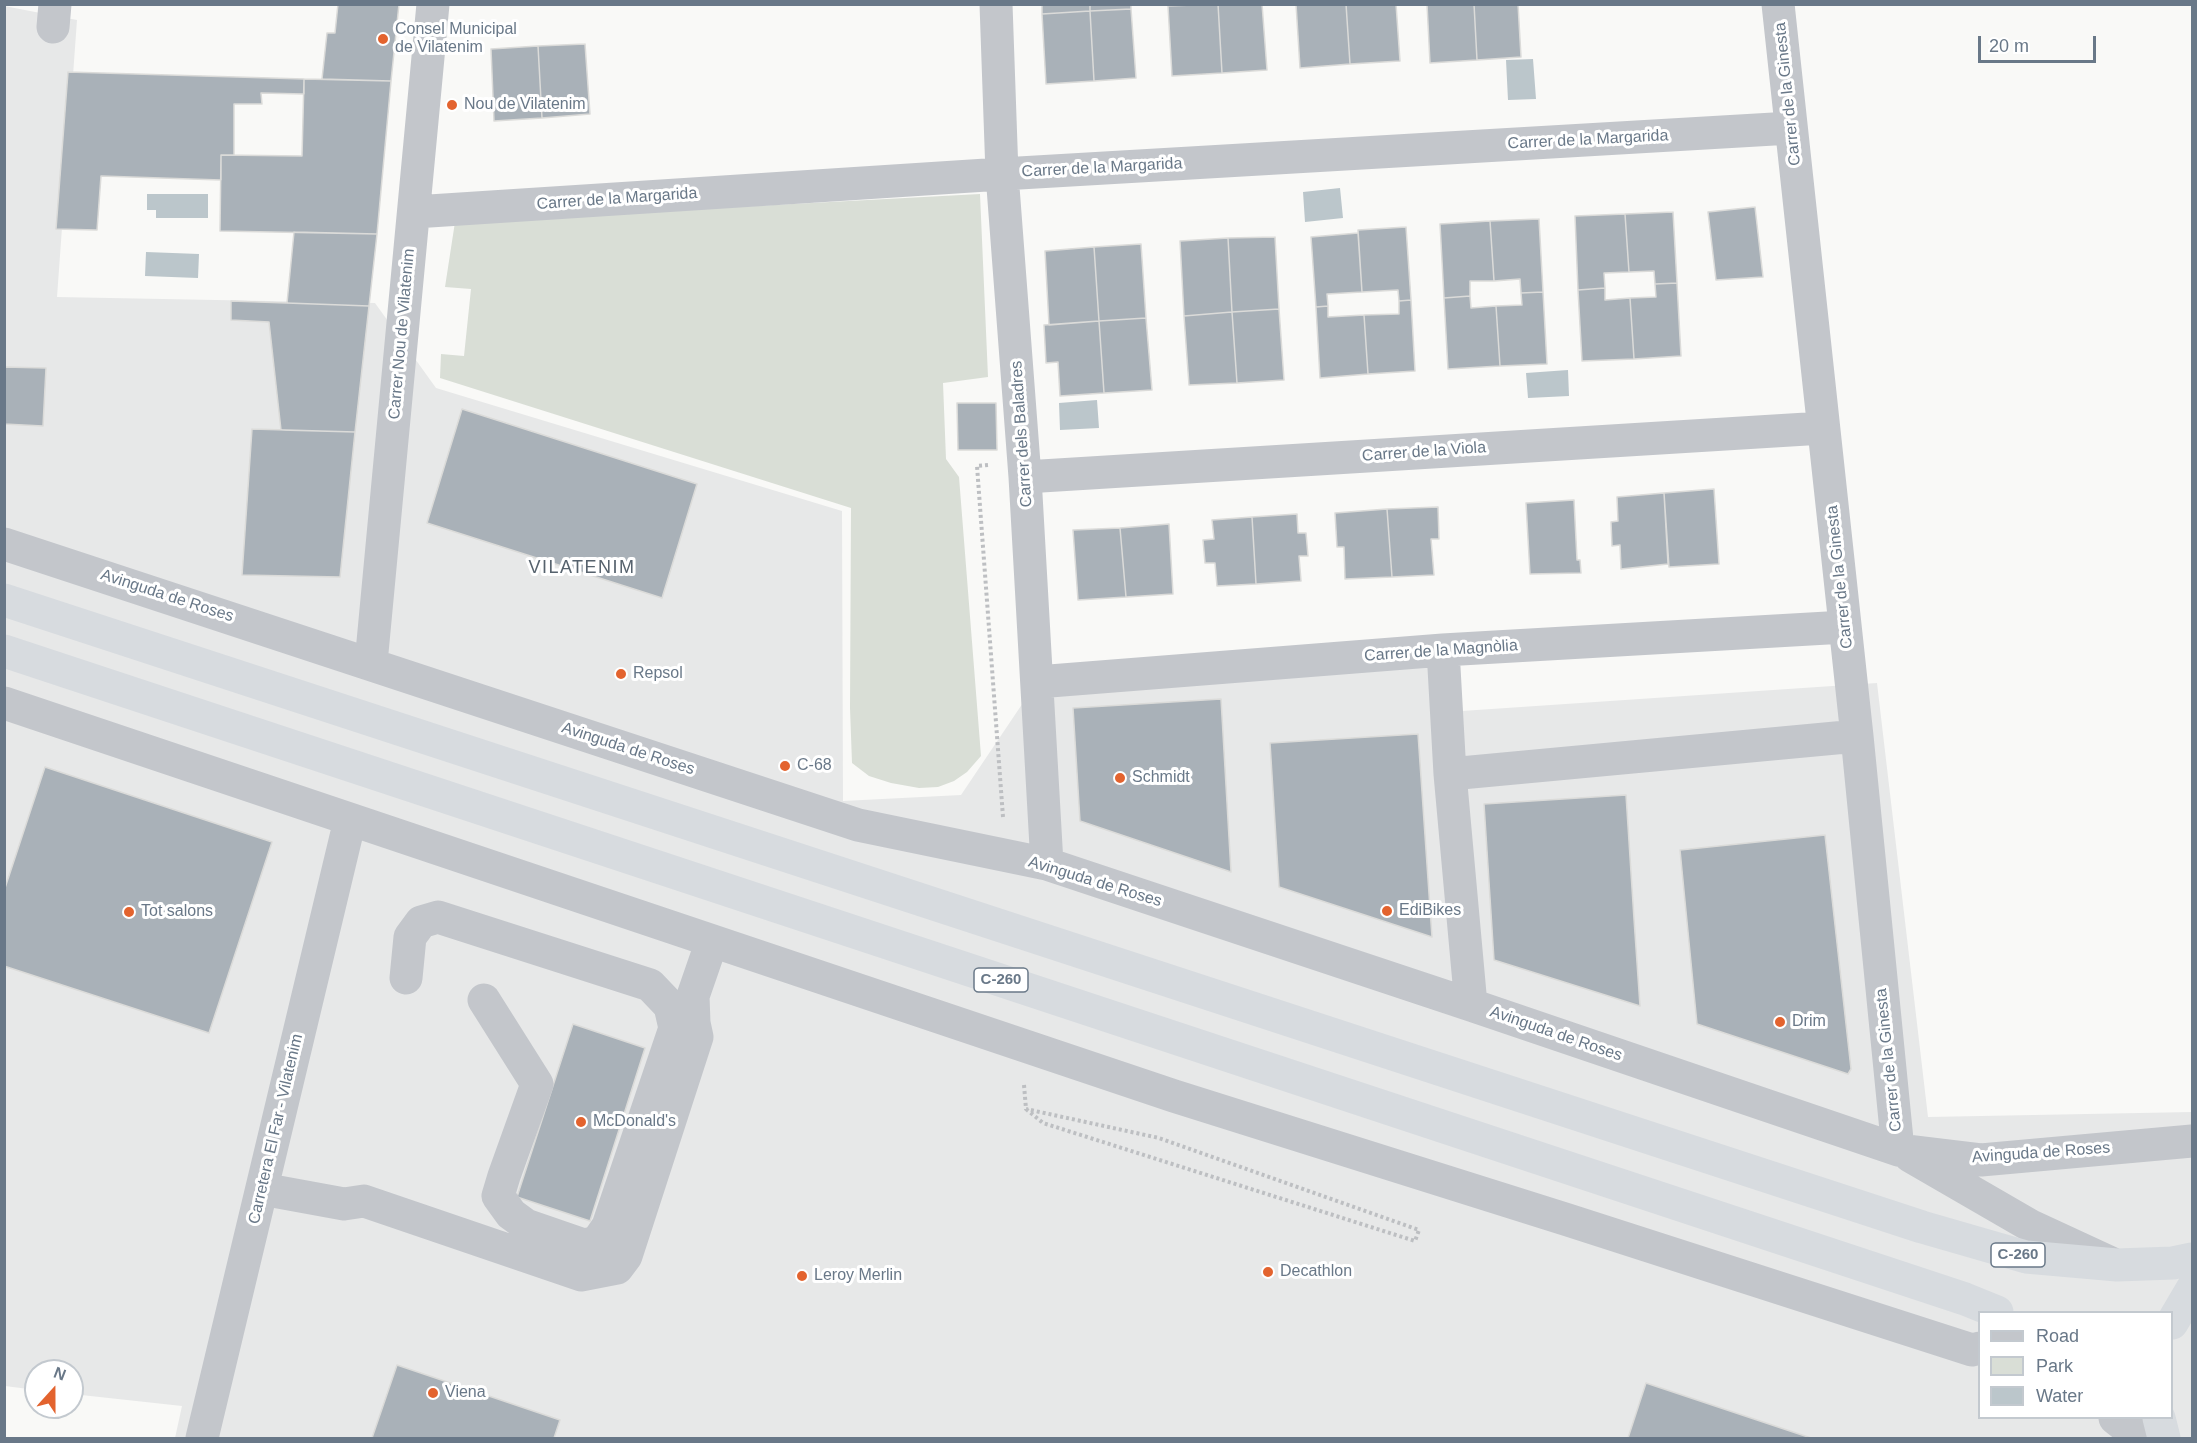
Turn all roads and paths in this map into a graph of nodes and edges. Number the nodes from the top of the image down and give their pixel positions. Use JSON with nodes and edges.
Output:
{"nodes":[{"id":1,"x":433,"y":4,"type":"edge"},
{"id":2,"x":996,"y":4,"type":"edge"},
{"id":3,"x":1778,"y":4,"type":"edge"},
{"id":4,"x":1791,"y":128,"type":"junction"},
{"id":5,"x":1002,"y":174,"type":"junction"},
{"id":6,"x":414,"y":212,"type":"junction"},
{"id":7,"x":1823,"y":428,"type":"junction"},
{"id":8,"x":989,"y":476,"type":"dead end"},
{"id":9,"x":1025,"y":477,"type":"junction"},
{"id":10,"x":4,"y":544,"type":"edge"},
{"id":11,"x":4,"y":600,"type":"edge"},
{"id":12,"x":1845,"y":627,"type":"junction"},
{"id":13,"x":1443,"y":650,"type":"junction"},
{"id":14,"x":4,"y":651,"type":"edge"},
{"id":15,"x":371,"y":663,"type":"junction"},
{"id":16,"x":1037,"y":682,"type":"junction"},
{"id":17,"x":4,"y":703,"type":"edge"},
{"id":18,"x":1857,"y":736,"type":"junction"},
{"id":19,"x":1450,"y":774,"type":"junction"},
{"id":20,"x":350,"y":820,"type":"junction"},
{"id":21,"x":1004,"y":820,"type":"dead end"},
{"id":22,"x":1047,"y":864,"type":"junction"},
{"id":23,"x":712,"y":941,"type":"junction"},
{"id":24,"x":406,"y":978,"type":"dead end"},
{"id":25,"x":484,"y":1000,"type":"dead end"},
{"id":26,"x":1471,"y":1005,"type":"junction"},
{"id":27,"x":1159,"y":1138,"type":"joint"},
{"id":28,"x":2193,"y":1141,"type":"edge"},
{"id":29,"x":1898,"y":1150,"type":"junction"},
{"id":30,"x":262,"y":1189,"type":"junction"},
{"id":31,"x":2193,"y":1259,"type":"edge"},
{"id":32,"x":2117,"y":1265,"type":"junction"},
{"id":33,"x":2193,"y":1289,"type":"edge"},
{"id":34,"x":1995,"y":1311,"type":"edge"},
{"id":35,"x":2173,"y":1321,"type":"edge"},
{"id":36,"x":1977,"y":1350,"type":"edge"},
{"id":37,"x":2120,"y":1419,"type":"edge"},
{"id":38,"x":2156,"y":1427,"type":"edge"},
{"id":39,"x":202,"y":1438,"type":"edge"}],
"edges":[{"from":1,"to":6,"type":"street","name":"Carrer Nou de Vilatenim"},
{"from":2,"to":5,"type":"street","name":"Carrer dels Baladres"},
{"from":3,"to":4,"type":"street","name":"Carrer de la Ginesta"},
{"from":4,"to":5,"type":"street","name":"Carrer de la Margarida"},
{"from":4,"to":7,"type":"street","name":"Carrer de la Ginesta"},
{"from":5,"to":6,"type":"street","name":"Carrer de la Margarida"},
{"from":5,"to":9,"type":"street","name":"Carrer dels Baladres"},
{"from":6,"to":15,"type":"street","name":"Carrer Nou de Vilatenim"},
{"from":7,"to":9,"type":"street","name":"Carrer de la Viola"},
{"from":7,"to":12,"type":"street","name":"Carrer de la Ginesta"},
{"from":8,"to":21,"type":"path"},
{"from":9,"to":16,"type":"street","name":"Carrer dels Baladres"},
{"from":10,"to":15,"type":"street","name":"Avinguda de Roses"},
{"from":11,"to":32,"type":"highway","number":"C-260"},
{"from":12,"to":13,"type":"street","name":"Carrer de la Magnòlia"},
{"from":12,"to":18,"type":"street","name":"Carrer de la Ginesta"},
{"from":13,"to":16,"type":"street","name":"Carrer de la Magnòlia"},
{"from":13,"to":19,"type":"street"},
{"from":14,"to":34,"type":"highway","number":"C-260"},
{"from":15,"to":22,"type":"street","name":"Avinguda de Roses"},
{"from":16,"to":22,"type":"street","name":"Carrer dels Baladres"},
{"from":17,"to":20,"type":"street"},
{"from":18,"to":19,"type":"street"},
{"from":18,"to":29,"type":"street","name":"Carrer de la Ginesta"},
{"from":19,"to":26,"type":"street"},
{"from":20,"to":23,"type":"street"},
{"from":20,"to":30,"type":"street","name":"Carretera El Far - Vilatenim"},
{"from":22,"to":26,"type":"street","name":"Avinguda de Roses"},
{"from":23,"to":30,"type":"street"},
{"from":23,"to":36,"type":"street"},
{"from":24,"to":25,"type":"street"},
{"from":26,"to":29,"type":"street","name":"Avinguda de Roses"},
{"from":27,"to":27,"type":"path"},
{"from":28,"to":29,"type":"street","name":"Avinguda de Roses"},
{"from":29,"to":32,"type":"street"},
{"from":30,"to":39,"type":"street","name":"Carretera El Far - Vilatenim"},
{"from":31,"to":32,"type":"highway","number":"C-260"},
{"from":33,"to":35,"type":"highway"},
{"from":37,"to":38,"type":"street"}]}
